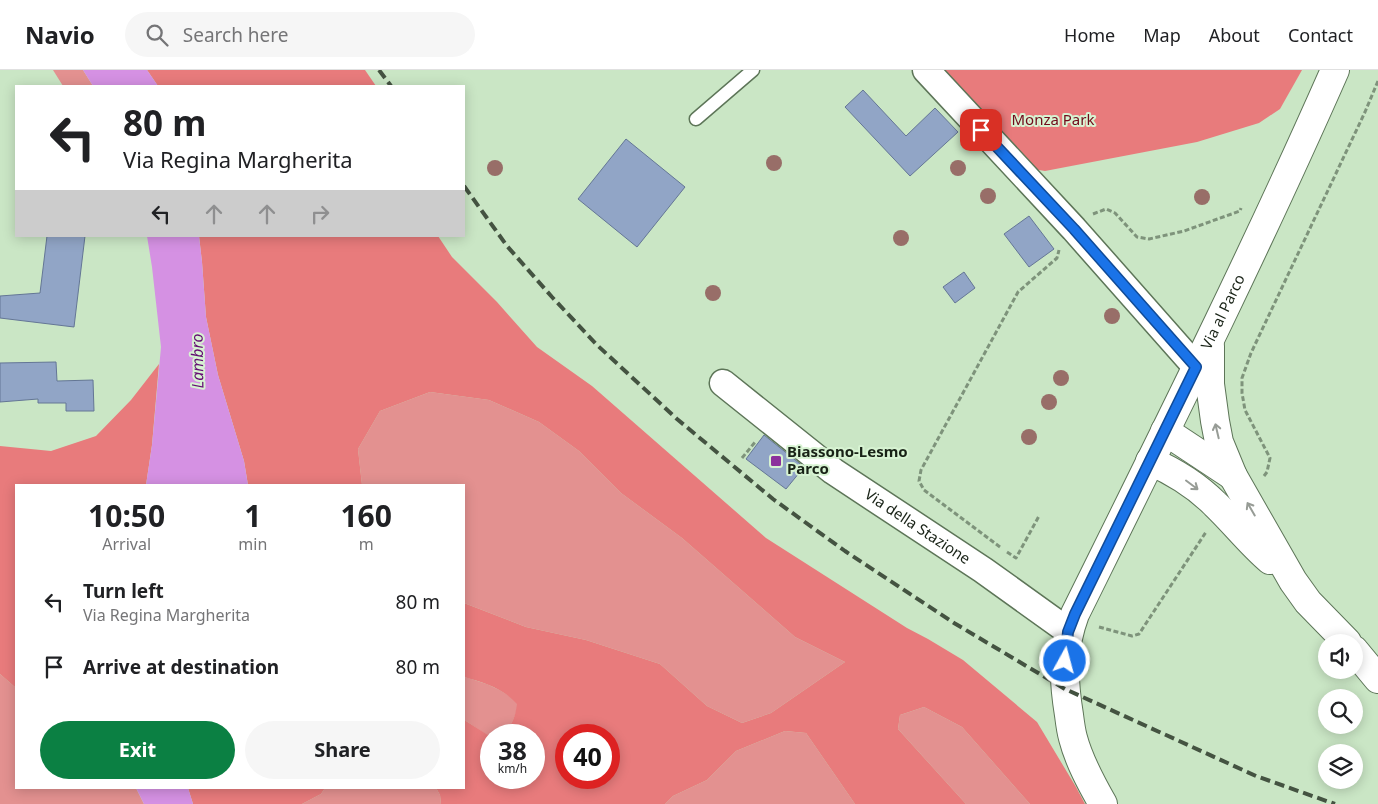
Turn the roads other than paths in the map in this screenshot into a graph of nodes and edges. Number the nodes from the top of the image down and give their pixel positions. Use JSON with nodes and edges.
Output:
{"nodes":[{"id":1,"x":753,"y":70,"type":"edge"},
{"id":2,"x":926,"y":70,"type":"edge"},
{"id":3,"x":1335,"y":70,"type":"edge"},
{"id":4,"x":696,"y":120,"type":"dead end"},
{"id":5,"x":1210,"y":338,"type":"junction"},
{"id":6,"x":1196,"y":367,"type":"junction"},
{"id":7,"x":723,"y":383,"type":"dead end"},
{"id":8,"x":1165,"y":431,"type":"junction"},
{"id":9,"x":1150,"y":461,"type":"junction"},
{"id":10,"x":1233,"y":495,"type":"junction"},
{"id":11,"x":1072,"y":622,"type":"junction"},
{"id":12,"x":1339,"y":634,"type":"edge"},
{"id":13,"x":1363,"y":661,"type":"edge"},
{"id":14,"x":1378,"y":679,"type":"edge"},
{"id":15,"x":1103,"y":804,"type":"edge"}],
"edges":[{"from":1,"to":4,"type":"lane"},
{"from":2,"to":6,"type":"street"},
{"from":3,"to":5,"type":"street","name":"Via al Parco"},
{"from":5,"to":6,"type":"street","name":"Via al Parco"},
{"from":10,"to":5,"type":"street","one_way":true},
{"from":6,"to":8,"type":"street","name":"Via al Parco"},
{"from":7,"to":11,"type":"street","name":"Via della Stazione"},
{"from":8,"to":9,"type":"street","name":"Via al Parco"},
{"from":8,"to":10,"type":"street"},
{"from":9,"to":10,"type":"street","one_way":true},
{"from":9,"to":11,"type":"street","name":"Via al Parco"},
{"from":10,"to":12,"type":"street"},
{"from":11,"to":15,"type":"street","name":"Via al Parco"},
{"from":13,"to":14,"type":"street"}]}
